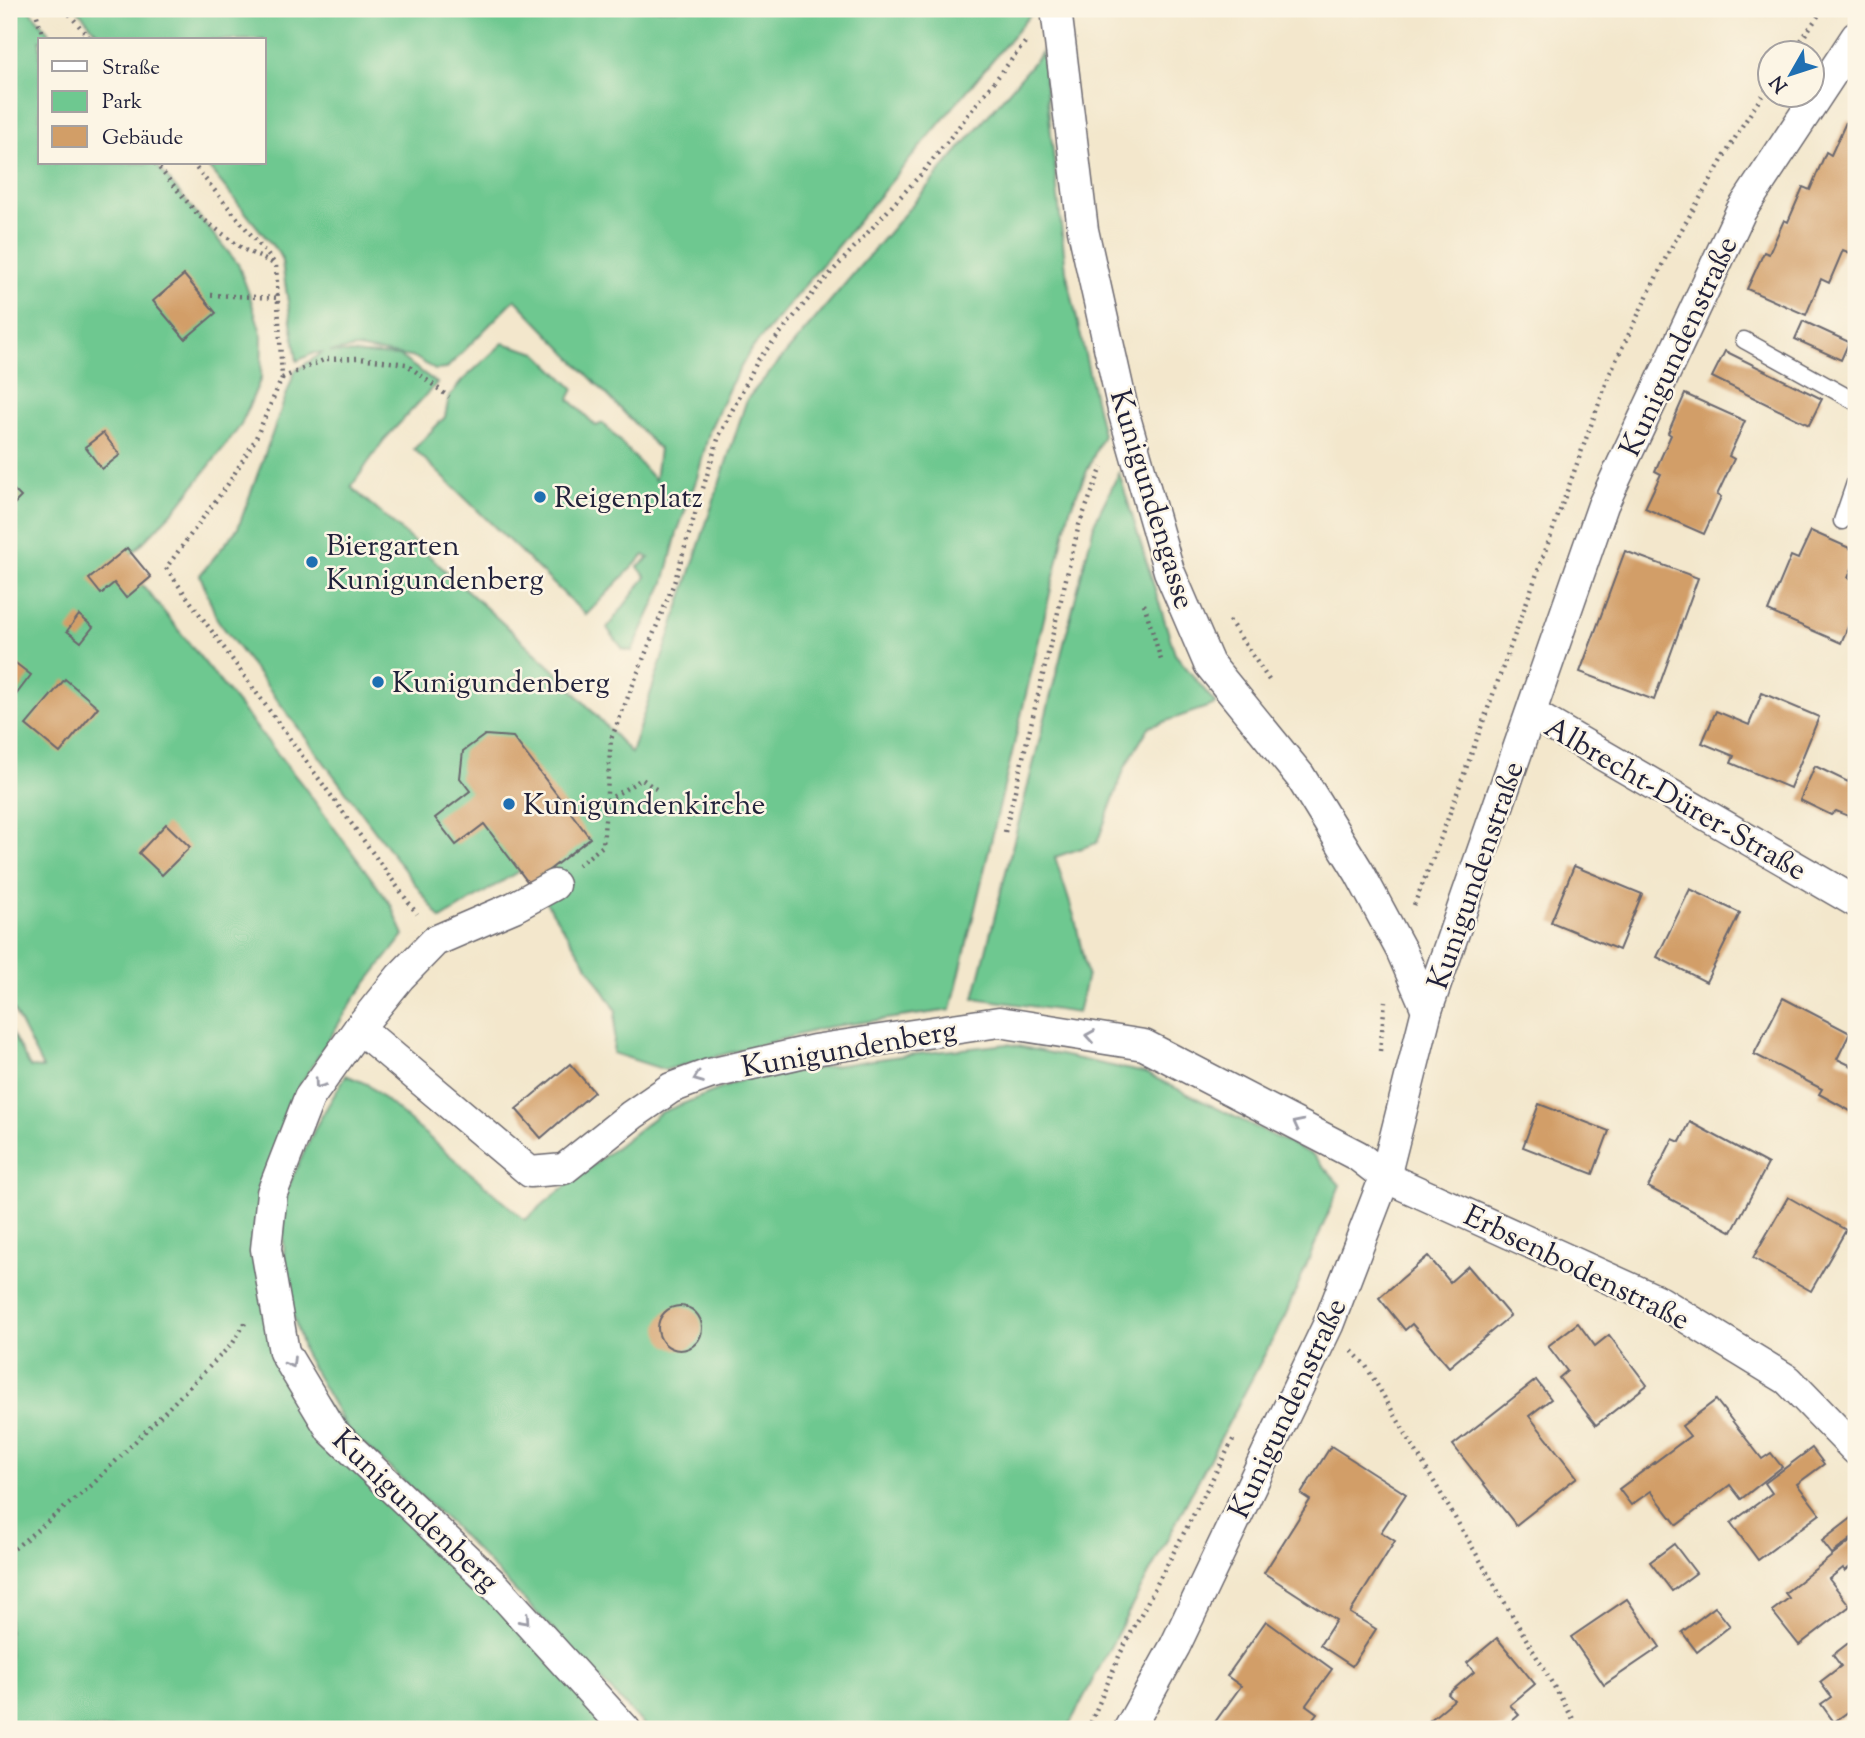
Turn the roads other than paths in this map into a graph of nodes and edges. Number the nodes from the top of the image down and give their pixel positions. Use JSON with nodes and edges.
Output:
{"nodes":[{"id":1,"x":1056,"y":9,"type":"edge"},
{"id":2,"x":1854,"y":44,"type":"edge"},
{"id":3,"x":1744,"y":340,"type":"dead end"},
{"id":4,"x":1856,"y":402,"type":"edge"},
{"id":5,"x":1856,"y":480,"type":"edge"},
{"id":6,"x":1842,"y":521,"type":"dead end"},
{"id":7,"x":1531,"y":714,"type":"junction"},
{"id":8,"x":554,"y":885,"type":"road end"},
{"id":9,"x":1856,"y":902,"type":"edge"},
{"id":10,"x":1427,"y":1010,"type":"junction"},
{"id":11,"x":359,"y":1028,"type":"junction"},
{"id":12,"x":1385,"y":1177,"type":"junction"},
{"id":13,"x":1856,"y":1450,"type":"edge"},
{"id":14,"x":625,"y":1729,"type":"edge"},
{"id":15,"x":1129,"y":1729,"type":"edge"}],
"edges":[{"from":1,"to":10,"type":"street","name":"Kunigundengasse"},
{"from":2,"to":7,"type":"street","name":"Kunigundenstraße"},
{"from":3,"to":4,"type":"lane"},
{"from":5,"to":6,"type":"lane"},
{"from":7,"to":9,"type":"street","name":"Albrecht-Dürer-Straße"},
{"from":7,"to":10,"type":"street","name":"Kunigundenstraße"},
{"from":8,"to":11,"type":"street","name":"Kunigundenberg"},
{"from":10,"to":12,"type":"street","name":"Kunigundenstraße"},
{"from":12,"to":11,"type":"street","name":"Kunigundenberg","one_way":true},
{"from":11,"to":14,"type":"street","name":"Kunigundenberg","one_way":true},
{"from":12,"to":13,"type":"street","name":"Erbsenbodenstraße"},
{"from":12,"to":15,"type":"street","name":"Kunigundenstraße"}]}
